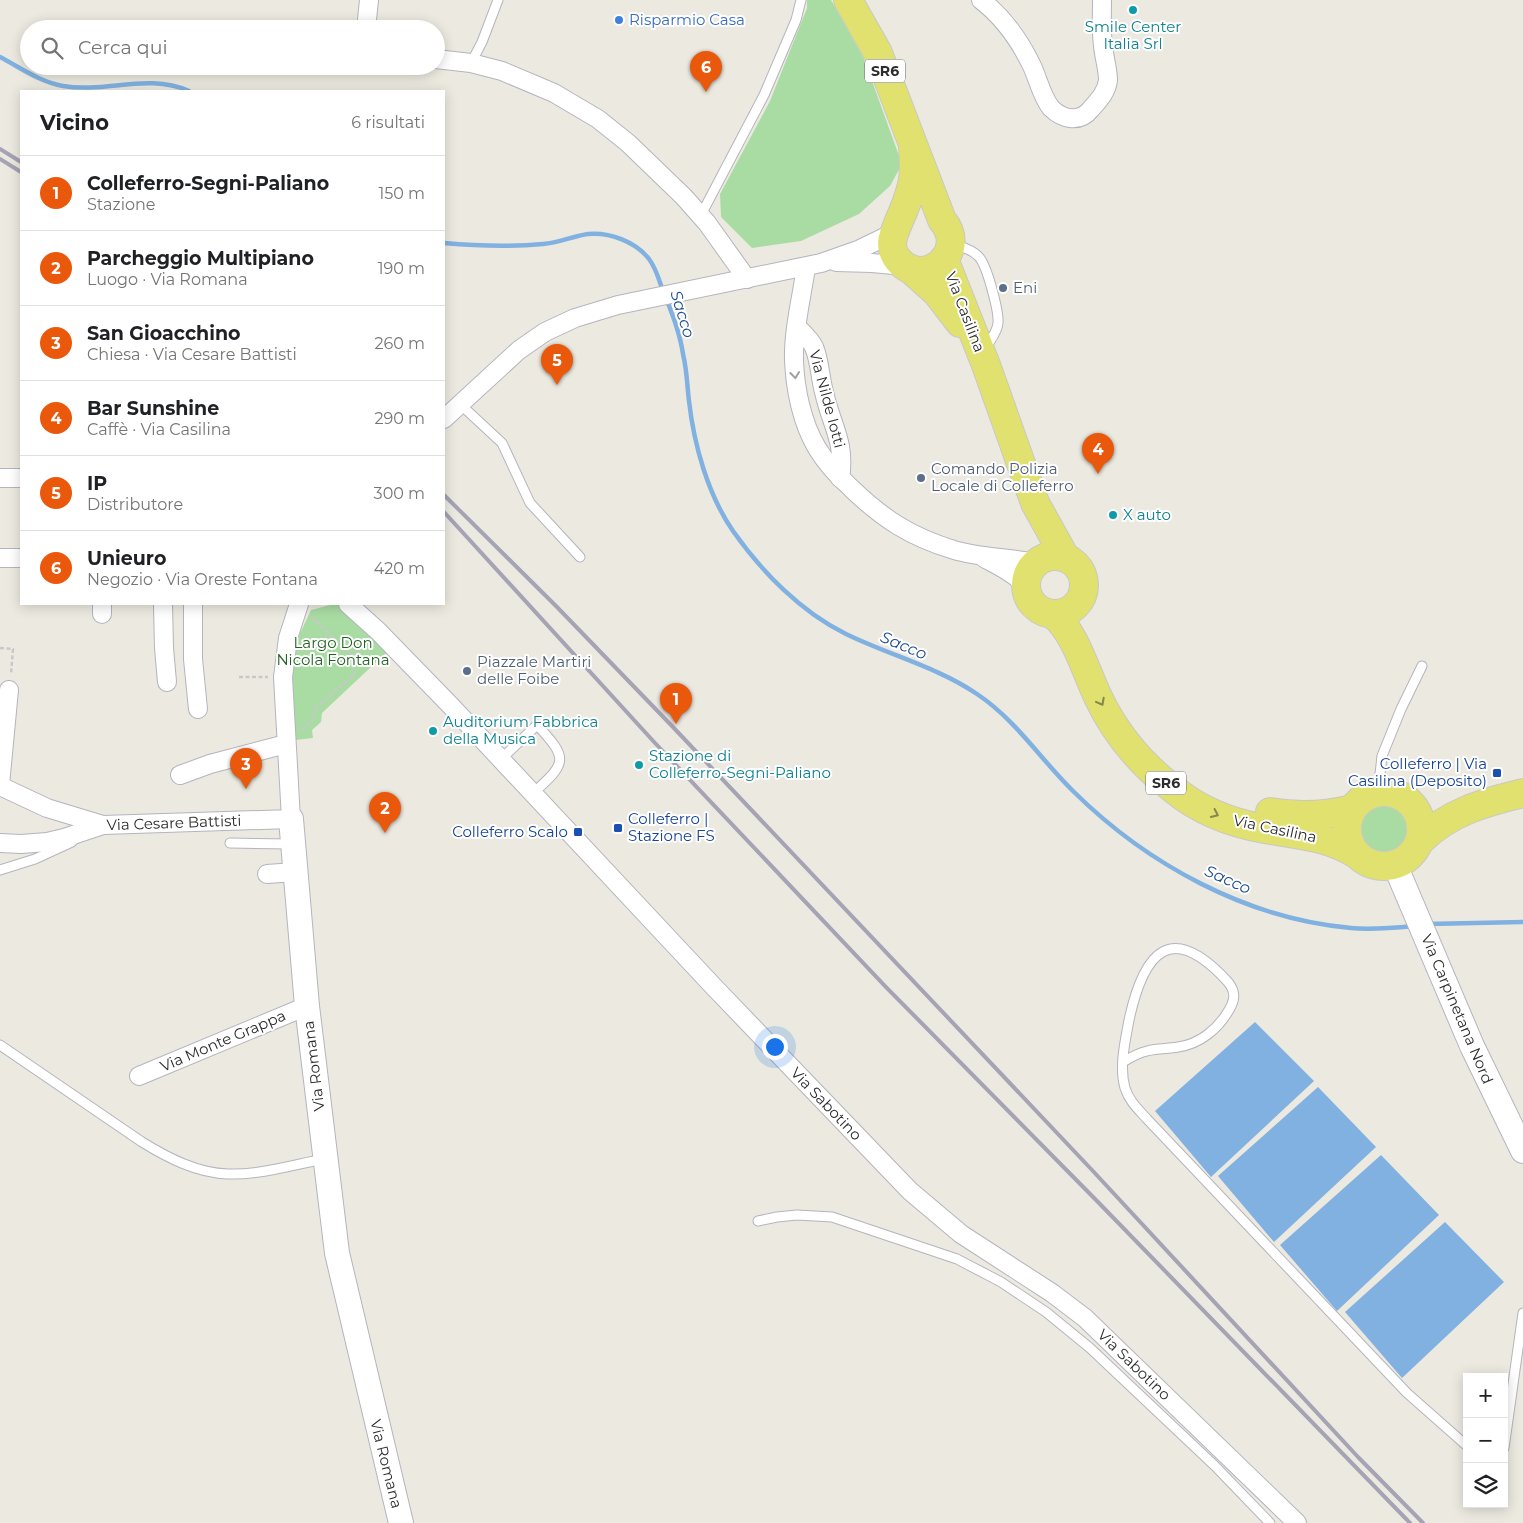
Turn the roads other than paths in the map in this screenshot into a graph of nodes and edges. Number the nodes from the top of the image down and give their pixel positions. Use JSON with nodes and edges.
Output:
{"nodes":[{"id":1,"x":369,"y":0,"type":"edge"},
{"id":2,"x":498,"y":0,"type":"edge"},
{"id":3,"x":801,"y":0,"type":"edge"},
{"id":4,"x":848,"y":0,"type":"edge"},
{"id":5,"x":981,"y":0,"type":"edge"},
{"id":6,"x":1102,"y":0,"type":"edge"},
{"id":7,"x":367,"y":20,"type":"edge"},
{"id":8,"x":445,"y":60,"type":"edge"},
{"id":9,"x":472,"y":63,"type":"junction"},
{"id":10,"x":913,"y":147,"type":"junction"},
{"id":11,"x":701,"y":216,"type":"junction"},
{"id":12,"x":896,"y":228,"type":"junction"},
{"id":13,"x":945,"y":241,"type":"junction"},
{"id":14,"x":813,"y":265,"type":"junction"},
{"id":15,"x":907,"y":267,"type":"junction"},
{"id":16,"x":748,"y":279,"type":"junction"},
{"id":17,"x":797,"y":326,"type":"junction"},
{"id":18,"x":984,"y":360,"type":"junction"},
{"id":19,"x":460,"y":404,"type":"junction"},
{"id":20,"x":445,"y":418,"type":"edge"},
{"id":21,"x":0,"y":478,"type":"edge"},
{"id":22,"x":20,"y":478,"type":"edge"},
{"id":23,"x":840,"y":478,"type":"junction"},
{"id":24,"x":981,"y":556,"type":"junction"},
{"id":25,"x":580,"y":557,"type":"dead end"},
{"id":26,"x":0,"y":558,"type":"edge"},
{"id":27,"x":20,"y":558,"type":"edge"},
{"id":28,"x":1047,"y":560,"type":"junction"},
{"id":29,"x":1026,"y":588,"type":"junction"},
{"id":30,"x":163,"y":605,"type":"edge"},
{"id":31,"x":193,"y":605,"type":"edge"},
{"id":32,"x":299,"y":605,"type":"edge"},
{"id":33,"x":349,"y":605,"type":"edge"},
{"id":34,"x":1063,"y":611,"type":"junction"},
{"id":35,"x":1422,"y":666,"type":"dead end"},
{"id":36,"x":167,"y":682,"type":"dead end"},
{"id":37,"x":9,"y":690,"type":"road end"},
{"id":38,"x":198,"y":709,"type":"dead end"},
{"id":39,"x":286,"y":744,"type":"junction"},
{"id":40,"x":500,"y":760,"type":"junction"},
{"id":41,"x":180,"y":775,"type":"dead end"},
{"id":42,"x":1523,"y":783,"type":"edge"},
{"id":43,"x":0,"y":785,"type":"edge"},
{"id":44,"x":1385,"y":791,"type":"junction"},
{"id":45,"x":1523,"y":793,"type":"edge"},
{"id":46,"x":532,"y":794,"type":"junction"},
{"id":47,"x":1415,"y":807,"type":"junction"},
{"id":48,"x":1352,"y":809,"type":"junction"},
{"id":49,"x":291,"y":819,"type":"junction"},
{"id":50,"x":103,"y":825,"type":"junction"},
{"id":51,"x":1420,"y":841,"type":"junction"},
{"id":52,"x":0,"y":843,"type":"edge"},
{"id":53,"x":230,"y":844,"type":"dead end"},
{"id":54,"x":293,"y":844,"type":"junction"},
{"id":55,"x":1356,"y":854,"type":"junction"},
{"id":56,"x":1395,"y":865,"type":"junction"},
{"id":57,"x":0,"y":870,"type":"edge"},
{"id":58,"x":295,"y":872,"type":"junction"},
{"id":59,"x":267,"y":874,"type":"dead end"},
{"id":60,"x":307,"y":1006,"type":"junction"},
{"id":61,"x":0,"y":1045,"type":"edge"},
{"id":62,"x":1123,"y":1062,"type":"junction"},
{"id":63,"x":139,"y":1076,"type":"dead end"},
{"id":64,"x":1523,"y":1151,"type":"edge"},
{"id":65,"x":325,"y":1159,"type":"junction"},
{"id":66,"x":758,"y":1221,"type":"dead end"},
{"id":67,"x":1523,"y":1313,"type":"edge"},
{"id":68,"x":1508,"y":1420,"type":"edge"},
{"id":69,"x":1463,"y":1442,"type":"edge"},
{"id":70,"x":401,"y":1523,"type":"edge"},
{"id":71,"x":1270,"y":1523,"type":"edge"},
{"id":72,"x":1297,"y":1523,"type":"edge"}],
"edges":[{"from":1,"to":7,"type":"street"},
{"from":2,"to":9,"type":"lane"},
{"from":3,"to":11,"type":"lane"},
{"from":4,"to":10,"type":"main road","name":"Via Casilina","number":"SR6"},
{"from":5,"to":6,"type":"street"},
{"from":8,"to":9,"type":"street"},
{"from":9,"to":11,"type":"street"},
{"from":10,"to":12,"type":"main road","name":"Via Casilina","number":"SR6"},
{"from":10,"to":13,"type":"main road","name":"Via Casilina","number":"SR6"},
{"from":11,"to":16,"type":"street"},
{"from":12,"to":13,"type":"main road"},
{"from":12,"to":14,"type":"street"},
{"from":12,"to":15,"type":"main road","name":"Via Casilina","number":"SR6"},
{"from":13,"to":15,"type":"main road","name":"Via Casilina"},
{"from":13,"to":18,"type":"main road","name":"Via Casilina","number":"SR6"},
{"from":14,"to":15,"type":"street"},
{"from":14,"to":16,"type":"street"},
{"from":14,"to":17,"type":"street","name":"Via Nilde Iotti"},
{"from":15,"to":18,"type":"main road","name":"Via Casilina","number":"SR6"},
{"from":16,"to":19,"type":"street"},
{"from":17,"to":23,"type":"street","name":"Via Nilde Iotti"},
{"from":17,"to":23,"type":"street","name":"Via Nilde Iotti","one_way":true},
{"from":18,"to":28,"type":"main road","name":"Via Casilina","number":"SR6"},
{"from":19,"to":20,"type":"street"},
{"from":19,"to":25,"type":"lane"},
{"from":21,"to":22,"type":"street"},
{"from":23,"to":24,"type":"street","name":"Via Nilde Iotti"},
{"from":24,"to":28,"type":"street","name":"Via Nilde Iotti"},
{"from":24,"to":29,"type":"street","name":"Via Nilde Iotti"},
{"from":26,"to":27,"type":"street"},
{"from":28,"to":29,"type":"main road"},
{"from":28,"to":34,"type":"main road"},
{"from":29,"to":34,"type":"main road","name":"Via Casilina","number":"SR6"},
{"from":30,"to":36,"type":"street"},
{"from":31,"to":38,"type":"street"},
{"from":32,"to":39,"type":"street","name":"Via Romana"},
{"from":33,"to":40,"type":"street","name":"Via Sabotino"},
{"from":34,"to":48,"type":"main road","name":"Via Casilina","number":"SR6"},
{"from":34,"to":55,"type":"main road","name":"Via Casilina","number":"SR6","one_way":true},
{"from":35,"to":44,"type":"lane"},
{"from":37,"to":43,"type":"street"},
{"from":39,"to":41,"type":"street"},
{"from":39,"to":49,"type":"street","name":"Via Romana"},
{"from":40,"to":46,"type":"street","name":"Via Sabotino"},
{"from":40,"to":46,"type":"lane"},
{"from":42,"to":47,"type":"main road"},
{"from":43,"to":50,"type":"street"},
{"from":44,"to":47,"type":"main road"},
{"from":44,"to":48,"type":"main road"},
{"from":45,"to":51,"type":"main road"},
{"from":46,"to":72,"type":"street","name":"Via Sabotino"},
{"from":47,"to":51,"type":"main road"},
{"from":48,"to":55,"type":"main road"},
{"from":49,"to":50,"type":"street","name":"Via Cesare Battisti"},
{"from":49,"to":54,"type":"street","name":"Via Romana"},
{"from":50,"to":52,"type":"street","name":"Via Cesare Battisti"},
{"from":50,"to":57,"type":"lane"},
{"from":51,"to":56,"type":"main road"},
{"from":53,"to":54,"type":"lane"},
{"from":54,"to":58,"type":"street","name":"Via Romana"},
{"from":55,"to":56,"type":"main road"},
{"from":56,"to":64,"type":"street","name":"Via Carpinetana Nord"},
{"from":58,"to":59,"type":"street"},
{"from":58,"to":60,"type":"street","name":"Via Romana"},
{"from":60,"to":63,"type":"street","name":"Via Monte Grappa"},
{"from":60,"to":65,"type":"street","name":"Via Romana"},
{"from":61,"to":65,"type":"lane"},
{"from":62,"to":62,"type":"lane"},
{"from":62,"to":69,"type":"lane"},
{"from":65,"to":70,"type":"street","name":"Via Romana"},
{"from":66,"to":71,"type":"lane"},
{"from":67,"to":68,"type":"lane"}]}
